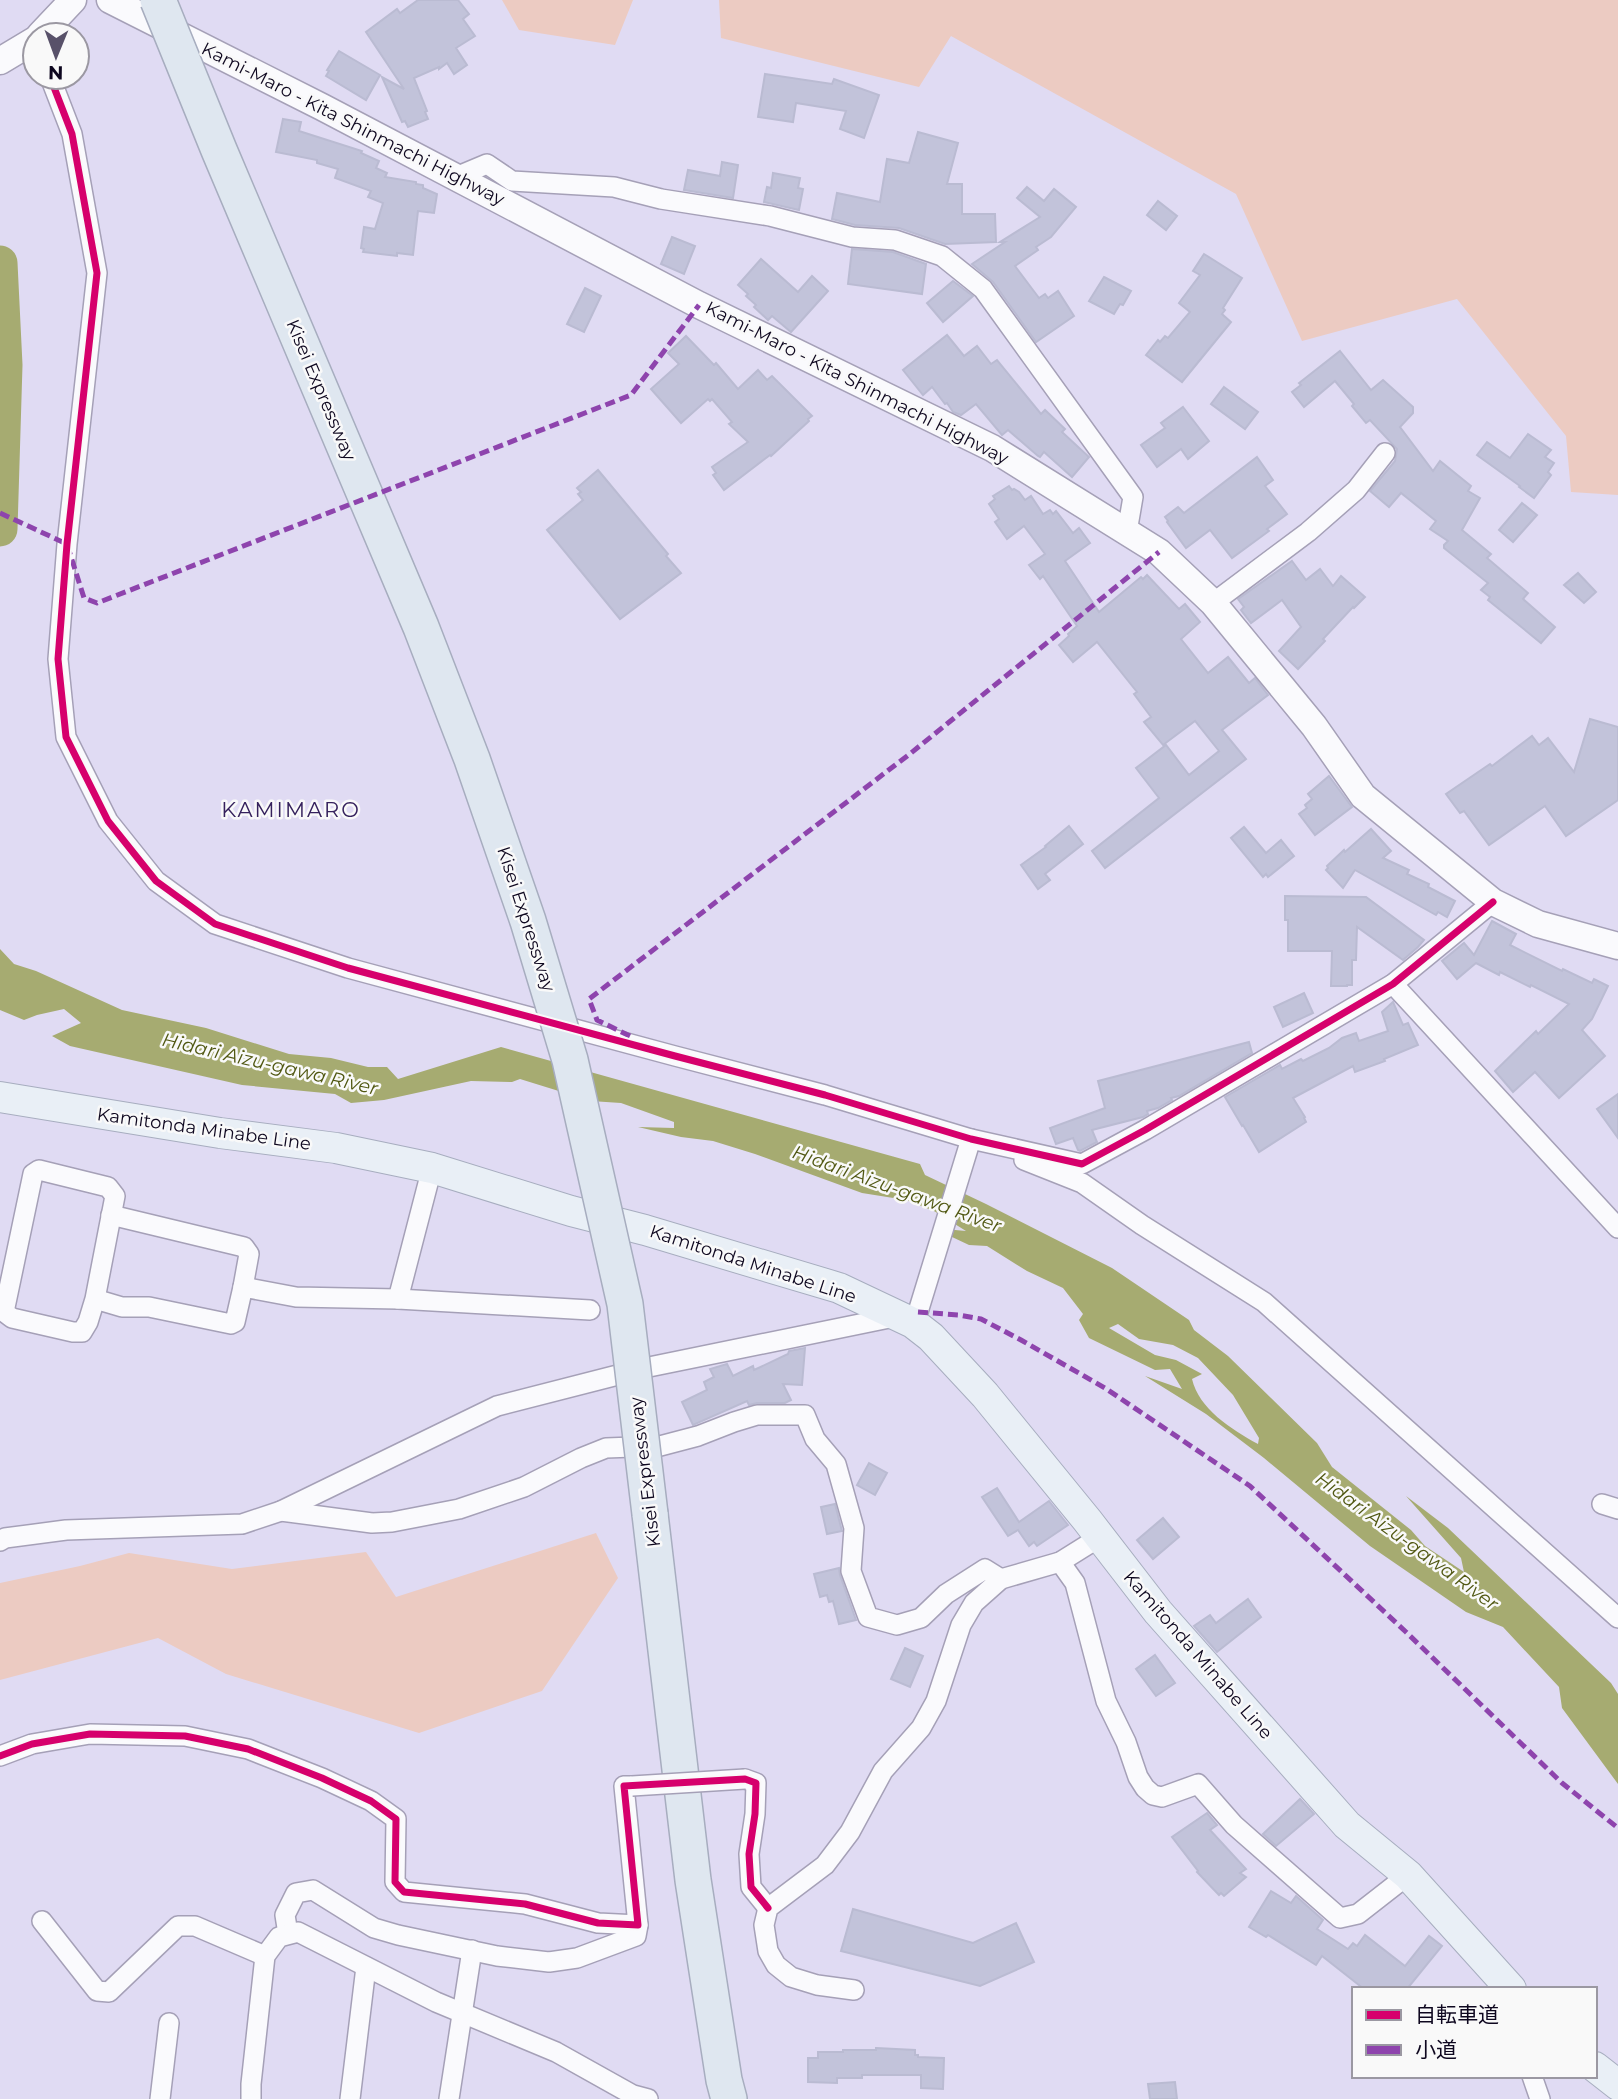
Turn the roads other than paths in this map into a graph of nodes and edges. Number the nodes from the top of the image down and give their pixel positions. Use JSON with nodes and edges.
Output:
{"nodes":[{"id":1,"x":72,"y":0,"type":"edge"},
{"id":2,"x":110,"y":0,"type":"edge"},
{"id":3,"x":158,"y":0,"type":"edge"},
{"id":4,"x":53,"y":21,"type":"edge"},
{"id":5,"x":21,"y":49,"type":"edge"},
{"id":6,"x":6,"y":58,"type":"edge"},
{"id":7,"x":55,"y":91,"type":"edge"},
{"id":8,"x":456,"y":177,"type":"junction"},
{"id":9,"x":1385,"y":453,"type":"dead end"},
{"id":10,"x":1127,"y":532,"type":"junction"},
{"id":11,"x":1213,"y":603,"type":"junction"},
{"id":12,"x":1493,"y":902,"type":"junction"},
{"id":13,"x":1618,"y":946,"type":"edge"},
{"id":14,"x":1393,"y":984,"type":"junction"},
{"id":15,"x":0,"y":1097,"type":"edge"},
{"id":16,"x":968,"y":1148,"type":"junction"},
{"id":17,"x":432,"y":1168,"type":"junction"},
{"id":18,"x":111,"y":1215,"type":"junction"},
{"id":19,"x":1618,"y":1228,"type":"edge"},
{"id":20,"x":243,"y":1287,"type":"junction"},
{"id":21,"x":95,"y":1299,"type":"junction"},
{"id":22,"x":398,"y":1299,"type":"junction"},
{"id":23,"x":590,"y":1310,"type":"dead end"},
{"id":24,"x":912,"y":1313,"type":"junction"},
{"id":25,"x":281,"y":1511,"type":"junction"},
{"id":26,"x":1100,"y":1537,"type":"junction"},
{"id":27,"x":0,"y":1541,"type":"edge"},
{"id":28,"x":1060,"y":1562,"type":"junction"},
{"id":29,"x":1001,"y":1579,"type":"junction"},
{"id":30,"x":1618,"y":1618,"type":"edge"},
{"id":31,"x":0,"y":1756,"type":"edge"},
{"id":32,"x":1408,"y":1875,"type":"junction"},
{"id":33,"x":768,"y":1908,"type":"junction"},
{"id":34,"x":42,"y":1921,"type":"dead end"},
{"id":35,"x":638,"y":1925,"type":"junction"},
{"id":36,"x":288,"y":1934,"type":"junction"},
{"id":37,"x":472,"y":1950,"type":"junction"},
{"id":38,"x":265,"y":1955,"type":"junction"},
{"id":39,"x":366,"y":1967,"type":"junction"},
{"id":40,"x":1509,"y":1987,"type":"edge"},
{"id":41,"x":854,"y":1990,"type":"dead end"},
{"id":42,"x":462,"y":2013,"type":"junction"},
{"id":43,"x":169,"y":2023,"type":"dead end"},
{"id":44,"x":1597,"y":2069,"type":"edge"},
{"id":45,"x":1533,"y":2078,"type":"edge"},
{"id":46,"x":1618,"y":2085,"type":"edge"},
{"id":47,"x":727,"y":2089,"type":"edge"},
{"id":48,"x":160,"y":2099,"type":"edge"},
{"id":49,"x":251,"y":2099,"type":"edge"},
{"id":50,"x":350,"y":2099,"type":"edge"},
{"id":51,"x":449,"y":2099,"type":"edge"},
{"id":52,"x":648,"y":2099,"type":"edge"},
{"id":53,"x":1540,"y":2099,"type":"edge"}],
"edges":[{"from":1,"to":4,"type":"main road"},
{"from":2,"to":8,"type":"main road","name":"Kami-Maro - Kita Shinmachi Highway"},
{"from":3,"to":47,"type":"highway","name":"Kisei Expressway","bridge":true},
{"from":5,"to":6,"type":"main road"},
{"from":7,"to":16,"type":"street"},
{"from":8,"to":10,"type":"main road","name":"Kami-Maro - Kita Shinmachi Highway"},
{"from":8,"to":10,"type":"street"},
{"from":9,"to":11,"type":"street"},
{"from":10,"to":11,"type":"main road","name":"Kami-Maro - Kita Shinmachi Highway"},
{"from":11,"to":12,"type":"main road","name":"Kami-Maro - Kita Shinmachi Highway"},
{"from":12,"to":13,"type":"main road","name":"Kami-Maro - Kita Shinmachi Highway"},
{"from":12,"to":14,"type":"street"},
{"from":14,"to":16,"type":"street"},
{"from":14,"to":19,"type":"street"},
{"from":15,"to":17,"type":"main road","name":"Kamitonda Minabe Line"},
{"from":16,"to":24,"type":"street"},
{"from":16,"to":30,"type":"street"},
{"from":17,"to":22,"type":"street"},
{"from":17,"to":24,"type":"main road","name":"Kamitonda Minabe Line"},
{"from":18,"to":20,"type":"street"},
{"from":18,"to":21,"type":"street"},
{"from":18,"to":21,"type":"street"},
{"from":20,"to":21,"type":"street"},
{"from":20,"to":22,"type":"street"},
{"from":22,"to":23,"type":"street"},
{"from":24,"to":25,"type":"street"},
{"from":24,"to":26,"type":"main road","name":"Kamitonda Minabe Line"},
{"from":25,"to":27,"type":"street"},
{"from":25,"to":29,"type":"street"},
{"from":26,"to":28,"type":"street"},
{"from":26,"to":32,"type":"main road","name":"Kamitonda Minabe Line"},
{"from":28,"to":29,"type":"street"},
{"from":28,"to":32,"type":"street"},
{"from":29,"to":33,"type":"street"},
{"from":31,"to":35,"type":"street"},
{"from":32,"to":40,"type":"main road","name":"Kamitonda Minabe Line"},
{"from":33,"to":35,"type":"street","bridge":true},
{"from":33,"to":41,"type":"street"},
{"from":34,"to":38,"type":"street"},
{"from":35,"to":37,"type":"street"},
{"from":36,"to":37,"type":"street"},
{"from":36,"to":38,"type":"street"},
{"from":36,"to":39,"type":"street"},
{"from":37,"to":42,"type":"street"},
{"from":38,"to":49,"type":"street"},
{"from":39,"to":42,"type":"street"},
{"from":39,"to":50,"type":"street"},
{"from":42,"to":51,"type":"street"},
{"from":42,"to":52,"type":"street"},
{"from":43,"to":48,"type":"street"},
{"from":44,"to":46,"type":"main road"},
{"from":45,"to":53,"type":"street"}]}
